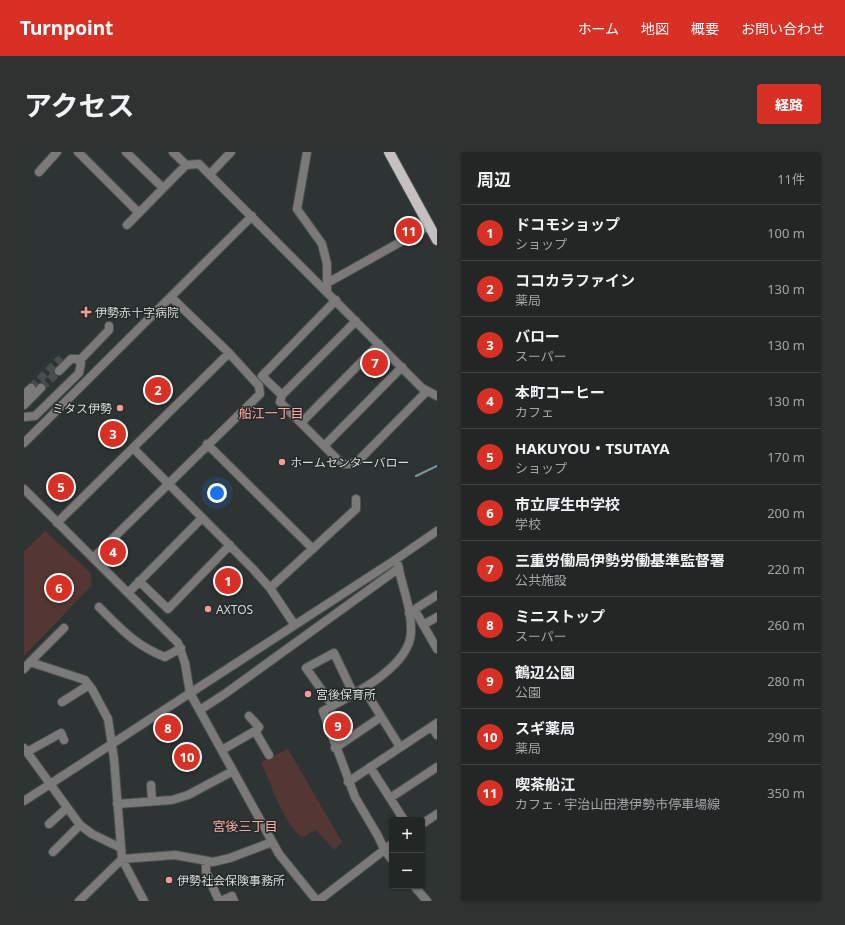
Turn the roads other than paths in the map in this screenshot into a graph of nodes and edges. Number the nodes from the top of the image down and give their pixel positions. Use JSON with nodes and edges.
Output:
{"nodes":[{"id":1,"x":57,"y":152,"type":"edge"},
{"id":2,"x":78,"y":152,"type":"edge"},
{"id":3,"x":126,"y":152,"type":"edge"},
{"id":4,"x":173,"y":152,"type":"edge"},
{"id":5,"x":231,"y":152,"type":"edge"},
{"id":6,"x":307,"y":152,"type":"edge"},
{"id":7,"x":389,"y":152,"type":"edge"},
{"id":8,"x":186,"y":165,"type":"junction"},
{"id":9,"x":39,"y":172,"type":"dead end"},
{"id":10,"x":210,"y":174,"type":"junction"},
{"id":11,"x":163,"y":188,"type":"junction"},
{"id":12,"x":138,"y":213,"type":"junction"},
{"id":13,"x":252,"y":216,"type":"junction"},
{"id":14,"x":126,"y":225,"type":"dead end"},
{"id":15,"x":429,"y":226,"type":"junction"},
{"id":16,"x":437,"y":240,"type":"edge"},
{"id":17,"x":329,"y":282,"type":"junction"},
{"id":18,"x":327,"y":291,"type":"junction"},
{"id":19,"x":172,"y":297,"type":"junction"},
{"id":20,"x":336,"y":300,"type":"junction"},
{"id":21,"x":356,"y":321,"type":"junction"},
{"id":22,"x":109,"y":326,"type":"dead end"},
{"id":23,"x":379,"y":344,"type":"junction"},
{"id":24,"x":229,"y":353,"type":"junction"},
{"id":25,"x":61,"y":358,"type":"dead end"},
{"id":26,"x":76,"y":360,"type":"junction"},
{"id":27,"x":402,"y":367,"type":"junction"},
{"id":28,"x":59,"y":371,"type":"tunnel mouth"},
{"id":29,"x":31,"y":388,"type":"tunnel mouth"},
{"id":30,"x":41,"y":388,"type":"tunnel mouth"},
{"id":31,"x":427,"y":391,"type":"junction"},
{"id":32,"x":24,"y":395,"type":"edge"},
{"id":33,"x":282,"y":396,"type":"junction"},
{"id":34,"x":437,"y":396,"type":"edge"},
{"id":35,"x":24,"y":405,"type":"edge"},
{"id":36,"x":25,"y":416,"type":"edge"},
{"id":37,"x":301,"y":423,"type":"junction"},
{"id":38,"x":24,"y":442,"type":"edge"},
{"id":39,"x":207,"y":444,"type":"junction"},
{"id":40,"x":324,"y":446,"type":"junction"},
{"id":41,"x":133,"y":448,"type":"junction"},
{"id":42,"x":168,"y":484,"type":"junction"},
{"id":43,"x":24,"y":489,"type":"edge"},
{"id":44,"x":356,"y":499,"type":"dead end"},
{"id":45,"x":202,"y":518,"type":"junction"},
{"id":46,"x":57,"y":523,"type":"junction"},
{"id":47,"x":437,"y":531,"type":"edge"},
{"id":48,"x":230,"y":545,"type":"junction"},
{"id":49,"x":313,"y":549,"type":"junction"},
{"id":50,"x":93,"y":558,"type":"junction"},
{"id":51,"x":395,"y":560,"type":"junction"},
{"id":52,"x":399,"y":568,"type":"junction"},
{"id":53,"x":139,"y":581,"type":"junction"},
{"id":54,"x":270,"y":588,"type":"junction"},
{"id":55,"x":128,"y":593,"type":"junction"},
{"id":56,"x":437,"y":595,"type":"edge"},
{"id":57,"x":99,"y":607,"type":"dead end"},
{"id":58,"x":409,"y":613,"type":"junction"},
{"id":59,"x":437,"y":617,"type":"edge"},
{"id":60,"x":294,"y":624,"type":"junction"},
{"id":61,"x":423,"y":626,"type":"junction"},
{"id":62,"x":64,"y":628,"type":"dead end"},
{"id":63,"x":181,"y":648,"type":"junction"},
{"id":64,"x":437,"y":649,"type":"edge"},
{"id":65,"x":30,"y":662,"type":"junction"},
{"id":66,"x":24,"y":669,"type":"edge"},
{"id":67,"x":89,"y":686,"type":"junction"},
{"id":68,"x":364,"y":689,"type":"junction"},
{"id":69,"x":190,"y":693,"type":"junction"},
{"id":70,"x":354,"y":694,"type":"junction"},
{"id":71,"x":62,"y":702,"type":"dead end"},
{"id":72,"x":333,"y":706,"type":"junction"},
{"id":73,"x":200,"y":710,"type":"junction"},
{"id":74,"x":249,"y":716,"type":"dead end"},
{"id":75,"x":381,"y":717,"type":"junction"},
{"id":76,"x":434,"y":725,"type":"edge"},
{"id":77,"x":256,"y":732,"type":"junction"},
{"id":78,"x":61,"y":733,"type":"dead end"},
{"id":79,"x":437,"y":735,"type":"edge"},
{"id":80,"x":112,"y":744,"type":"junction"},
{"id":81,"x":400,"y":747,"type":"junction"},
{"id":82,"x":335,"y":748,"type":"junction"},
{"id":83,"x":25,"y":750,"type":"edge"},
{"id":84,"x":222,"y":750,"type":"junction"},
{"id":85,"x":269,"y":755,"type":"dead end"},
{"id":86,"x":370,"y":767,"type":"junction"},
{"id":87,"x":437,"y":767,"type":"edge"},
{"id":88,"x":233,"y":771,"type":"junction"},
{"id":89,"x":348,"y":782,"type":"junction"},
{"id":90,"x":50,"y":784,"type":"junction"},
{"id":91,"x":151,"y":785,"type":"dead end"},
{"id":92,"x":390,"y":798,"type":"junction"},
{"id":93,"x":24,"y":800,"type":"edge"},
{"id":94,"x":152,"y":801,"type":"junction"},
{"id":95,"x":117,"y":804,"type":"junction"},
{"id":96,"x":67,"y":808,"type":"junction"},
{"id":97,"x":437,"y":814,"type":"edge"},
{"id":98,"x":402,"y":817,"type":"edge"},
{"id":99,"x":425,"y":822,"type":"edge"},
{"id":100,"x":49,"y":824,"type":"dead end"},
{"id":101,"x":80,"y":825,"type":"junction"},
{"id":102,"x":272,"y":842,"type":"junction"},
{"id":103,"x":389,"y":846,"type":"edge"},
{"id":104,"x":121,"y":848,"type":"junction"},
{"id":105,"x":384,"y":849,"type":"junction"},
{"id":106,"x":53,"y":852,"type":"dead end"},
{"id":107,"x":389,"y":856,"type":"edge"},
{"id":108,"x":122,"y":859,"type":"junction"},
{"id":109,"x":206,"y":862,"type":"junction"},
{"id":110,"x":417,"y":889,"type":"edge"},
{"id":111,"x":79,"y":901,"type":"edge"},
{"id":112,"x":144,"y":901,"type":"edge"},
{"id":113,"x":220,"y":901,"type":"edge"},
{"id":114,"x":234,"y":901,"type":"edge"},
{"id":115,"x":317,"y":901,"type":"edge"},
{"id":116,"x":427,"y":901,"type":"edge"}],
"edges":[{"from":1,"to":9,"type":"street"},
{"from":2,"to":12,"type":"street"},
{"from":3,"to":11,"type":"street"},
{"from":4,"to":8,"type":"street"},
{"from":5,"to":10,"type":"street"},
{"from":6,"to":17,"type":"street"},
{"from":7,"to":15,"type":"main road"},
{"from":8,"to":10,"type":"street"},
{"from":8,"to":11,"type":"street"},
{"from":10,"to":13,"type":"street"},
{"from":11,"to":12,"type":"street"},
{"from":12,"to":14,"type":"street"},
{"from":13,"to":18,"type":"street"},
{"from":13,"to":19,"type":"street"},
{"from":15,"to":16,"type":"main road"},
{"from":15,"to":17,"type":"street"},
{"from":17,"to":18,"type":"street"},
{"from":18,"to":20,"type":"street"},
{"from":19,"to":24,"type":"street"},
{"from":19,"to":38,"type":"street"},
{"from":20,"to":21,"type":"street"},
{"from":20,"to":33,"type":"street"},
{"from":21,"to":23,"type":"street"},
{"from":21,"to":33,"type":"street"},
{"from":22,"to":26,"type":"street"},
{"from":23,"to":27,"type":"street"},
{"from":23,"to":37,"type":"street"},
{"from":24,"to":39,"type":"street"},
{"from":24,"to":41,"type":"street"},
{"from":25,"to":26,"type":"street"},
{"from":26,"to":28,"type":"street"},
{"from":26,"to":36,"type":"street"},
{"from":27,"to":31,"type":"street"},
{"from":27,"to":40,"type":"street"},
{"from":29,"to":32,"type":"street"},
{"from":30,"to":35,"type":"street"},
{"from":31,"to":34,"type":"street"},
{"from":31,"to":40,"type":"street"},
{"from":33,"to":37,"type":"street"},
{"from":37,"to":40,"type":"street"},
{"from":39,"to":42,"type":"street"},
{"from":39,"to":49,"type":"street"},
{"from":41,"to":42,"type":"street"},
{"from":41,"to":46,"type":"street"},
{"from":42,"to":45,"type":"street"},
{"from":42,"to":50,"type":"street"},
{"from":43,"to":46,"type":"street"},
{"from":44,"to":49,"type":"street"},
{"from":45,"to":48,"type":"street"},
{"from":45,"to":53,"type":"street"},
{"from":46,"to":50,"type":"street"},
{"from":47,"to":51,"type":"street"},
{"from":48,"to":53,"type":"street"},
{"from":48,"to":54,"type":"street"},
{"from":49,"to":54,"type":"street"},
{"from":50,"to":55,"type":"street"},
{"from":51,"to":52,"type":"street"},
{"from":51,"to":60,"type":"street"},
{"from":52,"to":58,"type":"street"},
{"from":52,"to":73,"type":"street"},
{"from":53,"to":55,"type":"street"},
{"from":54,"to":60,"type":"street"},
{"from":55,"to":63,"type":"street"},
{"from":56,"to":58,"type":"street"},
{"from":57,"to":63,"type":"street"},
{"from":58,"to":61,"type":"street"},
{"from":58,"to":68,"type":"street"},
{"from":59,"to":61,"type":"street"},
{"from":60,"to":69,"type":"street"},
{"from":61,"to":64,"type":"street"},
{"from":62,"to":65,"type":"street"},
{"from":63,"to":69,"type":"street"},
{"from":65,"to":66,"type":"street"},
{"from":65,"to":67,"type":"street"},
{"from":67,"to":71,"type":"street"},
{"from":67,"to":80,"type":"street"},
{"from":68,"to":70,"type":"street"},
{"from":68,"to":75,"type":"street"},
{"from":69,"to":73,"type":"street"},
{"from":69,"to":80,"type":"street"},
{"from":70,"to":72,"type":"street"},
{"from":70,"to":72,"type":"street"},
{"from":72,"to":82,"type":"street"},
{"from":73,"to":84,"type":"street"},
{"from":74,"to":77,"type":"street"},
{"from":75,"to":81,"type":"street"},
{"from":75,"to":82,"type":"street"},
{"from":76,"to":79,"type":"street"},
{"from":76,"to":81,"type":"street"},
{"from":77,"to":84,"type":"street"},
{"from":77,"to":85,"type":"street"},
{"from":78,"to":83,"type":"street"},
{"from":80,"to":90,"type":"street"},
{"from":80,"to":95,"type":"street"},
{"from":81,"to":86,"type":"street"},
{"from":82,"to":89,"type":"street"},
{"from":83,"to":90,"type":"street"},
{"from":84,"to":88,"type":"street"},
{"from":86,"to":89,"type":"street"},
{"from":86,"to":92,"type":"street"},
{"from":87,"to":92,"type":"street"},
{"from":88,"to":94,"type":"street"},
{"from":88,"to":102,"type":"street"},
{"from":89,"to":105,"type":"street"},
{"from":90,"to":93,"type":"street"},
{"from":90,"to":96,"type":"street"},
{"from":91,"to":94,"type":"street"},
{"from":92,"to":98,"type":"street"},
{"from":94,"to":95,"type":"street"},
{"from":95,"to":104,"type":"street"},
{"from":96,"to":100,"type":"street"},
{"from":96,"to":101,"type":"street"},
{"from":97,"to":99,"type":"street"},
{"from":101,"to":104,"type":"street"},
{"from":101,"to":106,"type":"street"},
{"from":102,"to":109,"type":"street"},
{"from":102,"to":115,"type":"street"},
{"from":103,"to":105,"type":"street"},
{"from":104,"to":108,"type":"street"},
{"from":105,"to":107,"type":"street"},
{"from":105,"to":115,"type":"street"},
{"from":108,"to":109,"type":"street"},
{"from":108,"to":111,"type":"street"},
{"from":108,"to":112,"type":"street"},
{"from":109,"to":113,"type":"street"},
{"from":110,"to":116,"type":"street"},
{"from":113,"to":114,"type":"street"}]}
